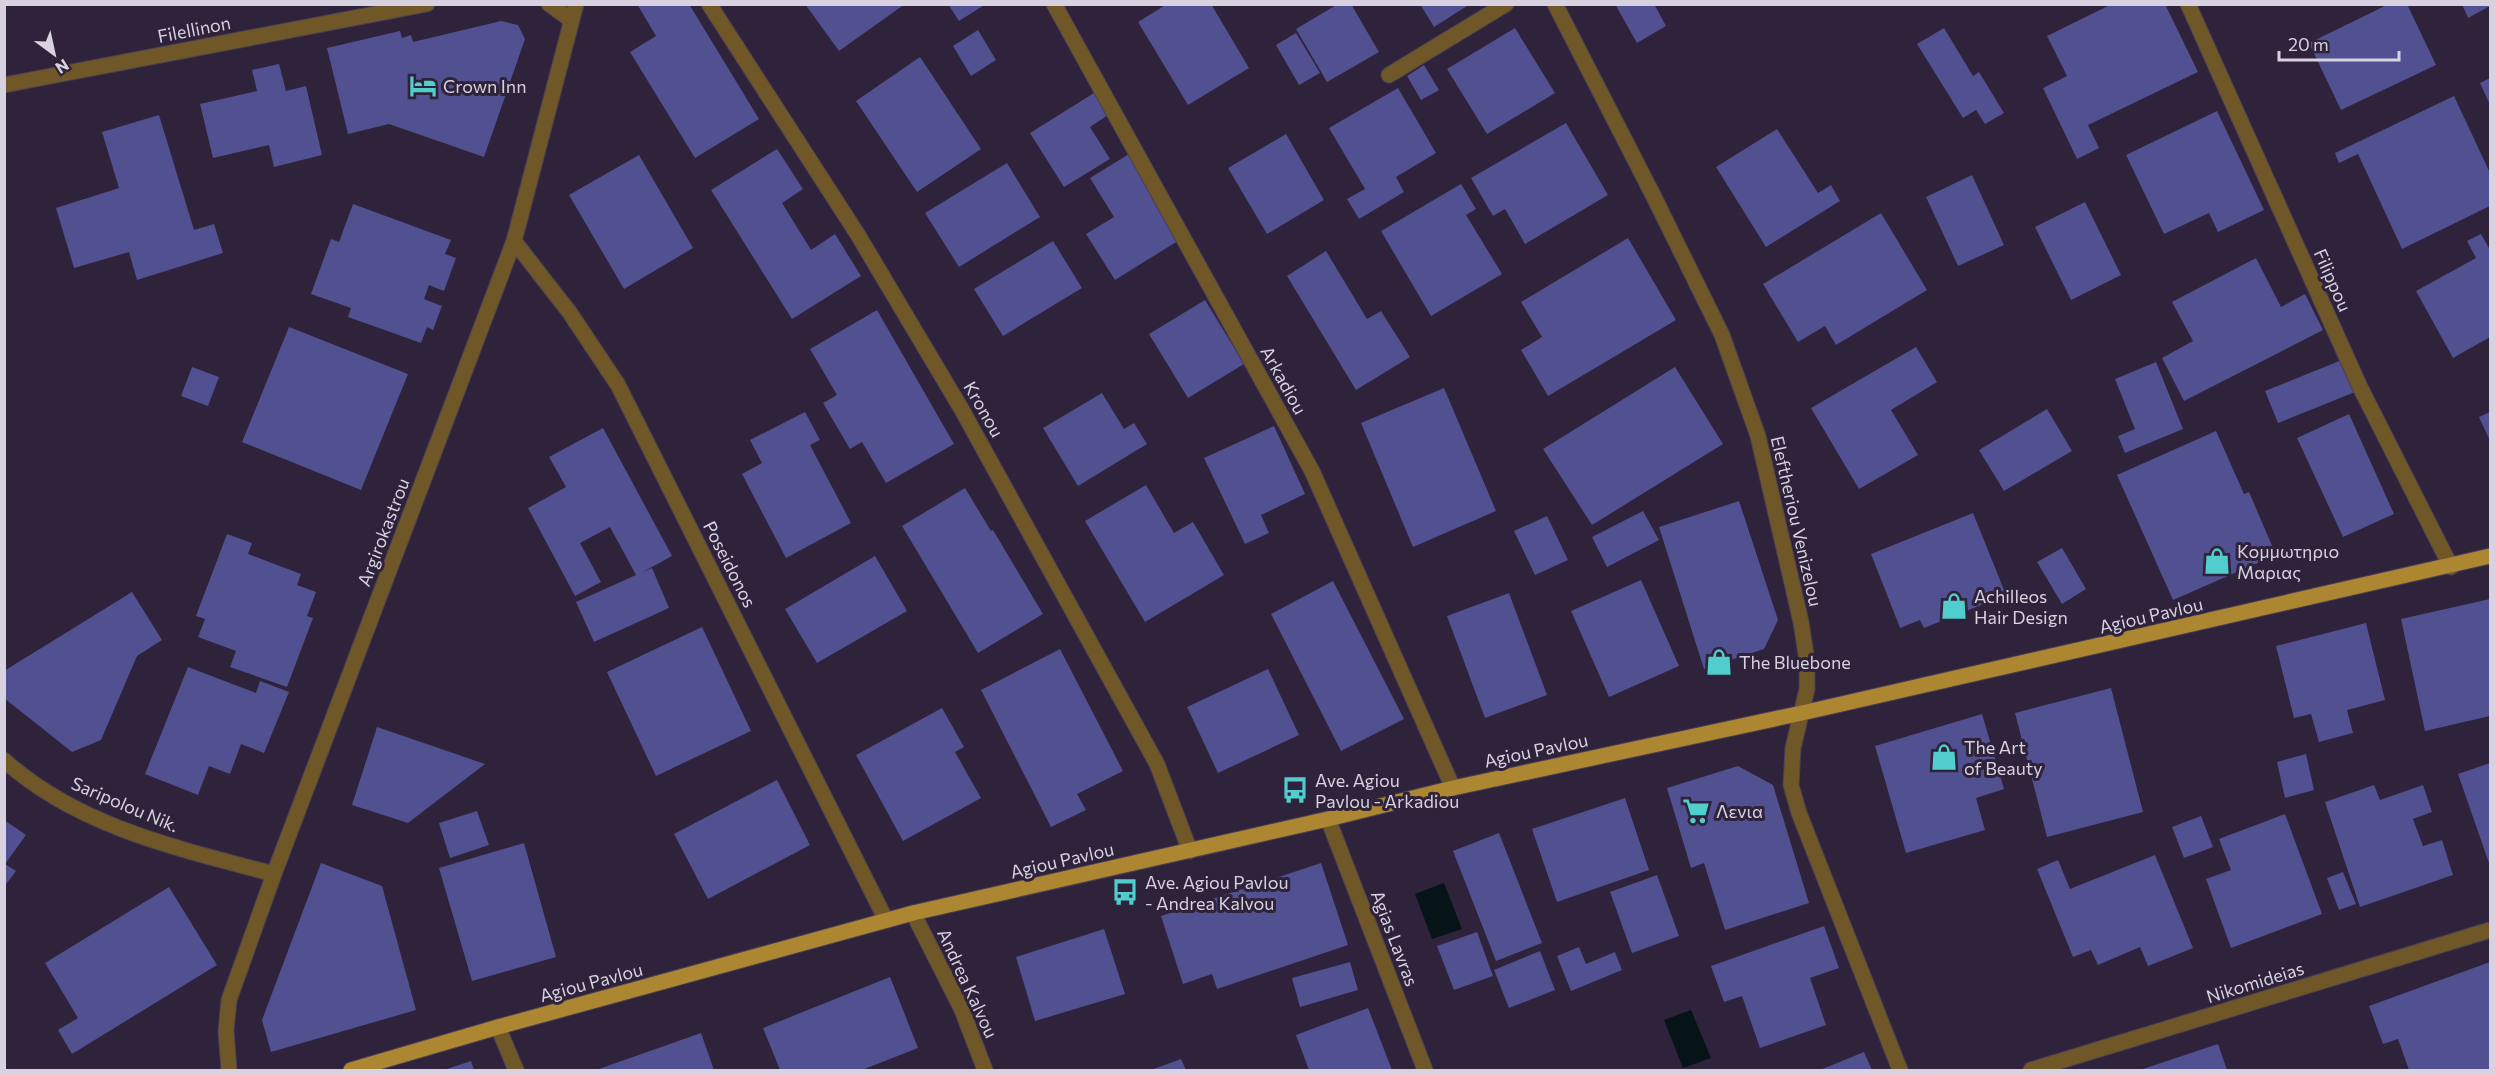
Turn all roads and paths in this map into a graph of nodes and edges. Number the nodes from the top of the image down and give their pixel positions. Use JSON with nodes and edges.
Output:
{"nodes":[{"id":1,"x":427,"y":4,"type":"edge"},
{"id":2,"x":549,"y":4,"type":"edge"},
{"id":3,"x":576,"y":4,"type":"edge"},
{"id":4,"x":710,"y":4,"type":"edge"},
{"id":5,"x":1054,"y":4,"type":"edge"},
{"id":6,"x":1506,"y":4,"type":"edge"},
{"id":7,"x":1555,"y":4,"type":"edge"},
{"id":8,"x":2188,"y":4,"type":"edge"},
{"id":9,"x":571,"y":20,"type":"junction"},
{"id":10,"x":1389,"y":75,"type":"dead end"},
{"id":11,"x":4,"y":85,"type":"edge"},
{"id":12,"x":514,"y":241,"type":"junction"},
{"id":13,"x":2490,"y":556,"type":"edge"},
{"id":14,"x":2451,"y":567,"type":"junction"},
{"id":15,"x":1802,"y":713,"type":"junction"},
{"id":16,"x":4,"y":760,"type":"edge"},
{"id":17,"x":1453,"y":788,"type":"junction"},
{"id":18,"x":1328,"y":819,"type":"junction"},
{"id":19,"x":1190,"y":851,"type":"junction"},
{"id":20,"x":274,"y":874,"type":"junction"},
{"id":21,"x":913,"y":913,"type":"junction"},
{"id":22,"x":886,"y":920,"type":"junction"},
{"id":23,"x":2490,"y":930,"type":"edge"},
{"id":24,"x":498,"y":1027,"type":"junction"},
{"id":25,"x":229,"y":1071,"type":"edge"},
{"id":26,"x":351,"y":1071,"type":"edge"},
{"id":27,"x":516,"y":1071,"type":"edge"},
{"id":28,"x":985,"y":1071,"type":"edge"},
{"id":29,"x":1425,"y":1071,"type":"edge"},
{"id":30,"x":1900,"y":1071,"type":"edge"},
{"id":31,"x":2031,"y":1071,"type":"edge"}],
"edges":[{"from":1,"to":11,"type":"street","name":"Filellinon"},
{"from":2,"to":9,"type":"street"},
{"from":3,"to":9,"type":"street","name":"Argirokastrou"},
{"from":4,"to":19,"type":"street","name":"Kronou"},
{"from":5,"to":17,"type":"street","name":"Arkadiou"},
{"from":6,"to":10,"type":"street"},
{"from":7,"to":15,"type":"street","name":"Eleftheriou Venizelou"},
{"from":8,"to":14,"type":"street","name":"Filippou"},
{"from":9,"to":12,"type":"street","name":"Argirokastrou"},
{"from":12,"to":20,"type":"street","name":"Argirokastrou"},
{"from":12,"to":22,"type":"street","name":"Poseidonos"},
{"from":13,"to":14,"type":"main road","name":"Agiou Pavlou"},
{"from":14,"to":15,"type":"main road","name":"Agiou Pavlou"},
{"from":15,"to":17,"type":"main road","name":"Agiou Pavlou"},
{"from":15,"to":30,"type":"street","name":"Eleftheriou Venizelou"},
{"from":16,"to":20,"type":"street","name":"Saripolou Nik."},
{"from":17,"to":18,"type":"main road","name":"Agiou Pavlou"},
{"from":18,"to":19,"type":"main road","name":"Agiou Pavlou"},
{"from":18,"to":29,"type":"street","name":"Agias Lavras"},
{"from":19,"to":21,"type":"main road","name":"Agiou Pavlou"},
{"from":20,"to":25,"type":"street","name":"Argirokastrou"},
{"from":21,"to":22,"type":"main road","name":"Agiou Pavlou"},
{"from":21,"to":28,"type":"street","name":"Andrea Kalvou"},
{"from":22,"to":24,"type":"main road","name":"Agiou Pavlou"},
{"from":23,"to":31,"type":"street","name":"Nikomideias"},
{"from":24,"to":26,"type":"main road","name":"Agiou Pavlou"},
{"from":24,"to":27,"type":"street"}]}
